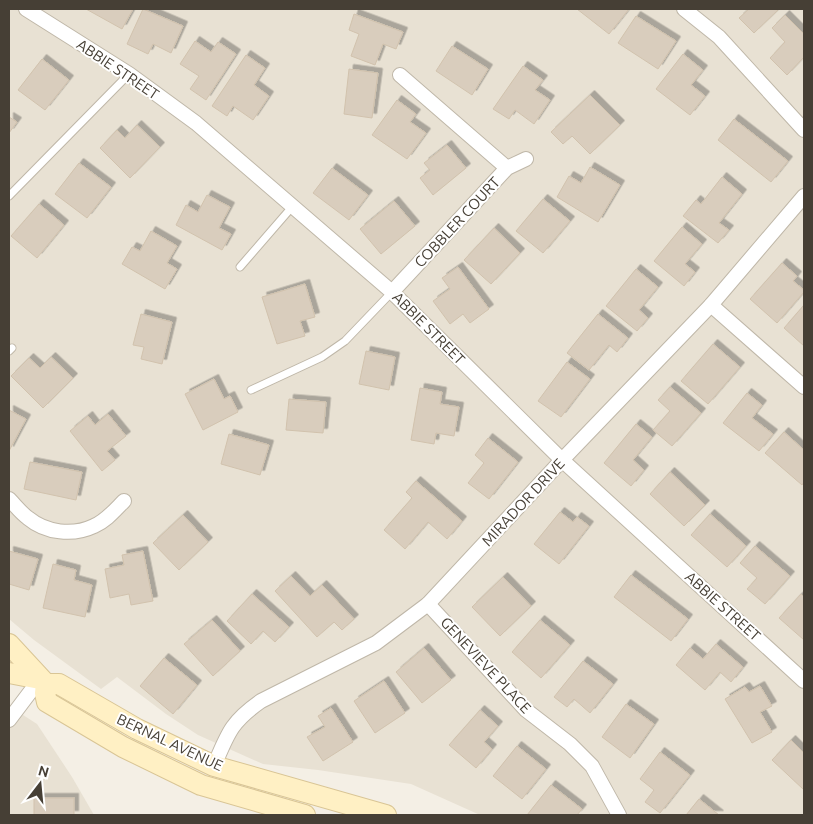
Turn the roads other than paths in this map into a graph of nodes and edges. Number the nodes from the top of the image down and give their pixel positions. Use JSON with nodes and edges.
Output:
{"nodes":[{"id":1,"x":26,"y":9,"type":"edge"},
{"id":2,"x":684,"y":9,"type":"edge"},
{"id":3,"x":129,"y":74,"type":"junction"},
{"id":4,"x":400,"y":75,"type":"dead end"},
{"id":5,"x":804,"y":130,"type":"edge"},
{"id":6,"x":526,"y":159,"type":"dead end"},
{"id":7,"x":507,"y":168,"type":"junction"},
{"id":8,"x":9,"y":196,"type":"edge"},
{"id":9,"x":804,"y":196,"type":"edge"},
{"id":10,"x":292,"y":207,"type":"junction"},
{"id":11,"x":240,"y":267,"type":"dead end"},
{"id":12,"x":392,"y":292,"type":"junction"},
{"id":13,"x":711,"y":304,"type":"junction"},
{"id":14,"x":804,"y":387,"type":"edge"},
{"id":15,"x":251,"y":390,"type":"dead end"},
{"id":16,"x":562,"y":460,"type":"junction"},
{"id":17,"x":9,"y":499,"type":"edge"},
{"id":18,"x":124,"y":501,"type":"dead end"},
{"id":19,"x":428,"y":604,"type":"junction"},
{"id":20,"x":9,"y":644,"type":"edge"},
{"id":21,"x":9,"y":673,"type":"edge"},
{"id":22,"x":43,"y":681,"type":"junction"},
{"id":23,"x":804,"y":681,"type":"edge"},
{"id":24,"x":9,"y":720,"type":"edge"},
{"id":25,"x":214,"y":766,"type":"junction"},
{"id":26,"x":305,"y":815,"type":"edge"},
{"id":27,"x":386,"y":815,"type":"edge"},
{"id":28,"x":619,"y":815,"type":"edge"}],
"edges":[{"from":1,"to":3,"type":"street","name":"ABBIE STREET"},
{"from":2,"to":5,"type":"street"},
{"from":3,"to":8,"type":"lane"},
{"from":3,"to":10,"type":"street","name":"ABBIE STREET"},
{"from":4,"to":7,"type":"street"},
{"from":6,"to":7,"type":"street","name":"COBBLER COURT"},
{"from":7,"to":12,"type":"street","name":"COBBLER COURT"},
{"from":9,"to":13,"type":"street","name":"MIRADOR DRIVE"},
{"from":10,"to":11,"type":"lane"},
{"from":10,"to":12,"type":"street","name":"ABBIE STREET"},
{"from":12,"to":15,"type":"lane"},
{"from":12,"to":16,"type":"street","name":"ABBIE STREET"},
{"from":13,"to":14,"type":"street"},
{"from":13,"to":16,"type":"street","name":"MIRADOR DRIVE"},
{"from":16,"to":19,"type":"street","name":"MIRADOR DRIVE"},
{"from":16,"to":23,"type":"street","name":"ABBIE STREET"},
{"from":17,"to":18,"type":"street"},
{"from":19,"to":25,"type":"street","name":"MIRADOR DRIVE"},
{"from":19,"to":28,"type":"street","name":"GENEVIEVE PLACE"},
{"from":20,"to":22,"type":"main road","name":"BERNAL AVENUE"},
{"from":21,"to":22,"type":"main road","name":"BERNAL AVENUE"},
{"from":22,"to":24,"type":"street"},
{"from":22,"to":25,"type":"main road","name":"BERNAL AVENUE"},
{"from":22,"to":26,"type":"main road","name":"BERNAL AVENUE"},
{"from":25,"to":27,"type":"main road","name":"BERNAL AVENUE"}]}
